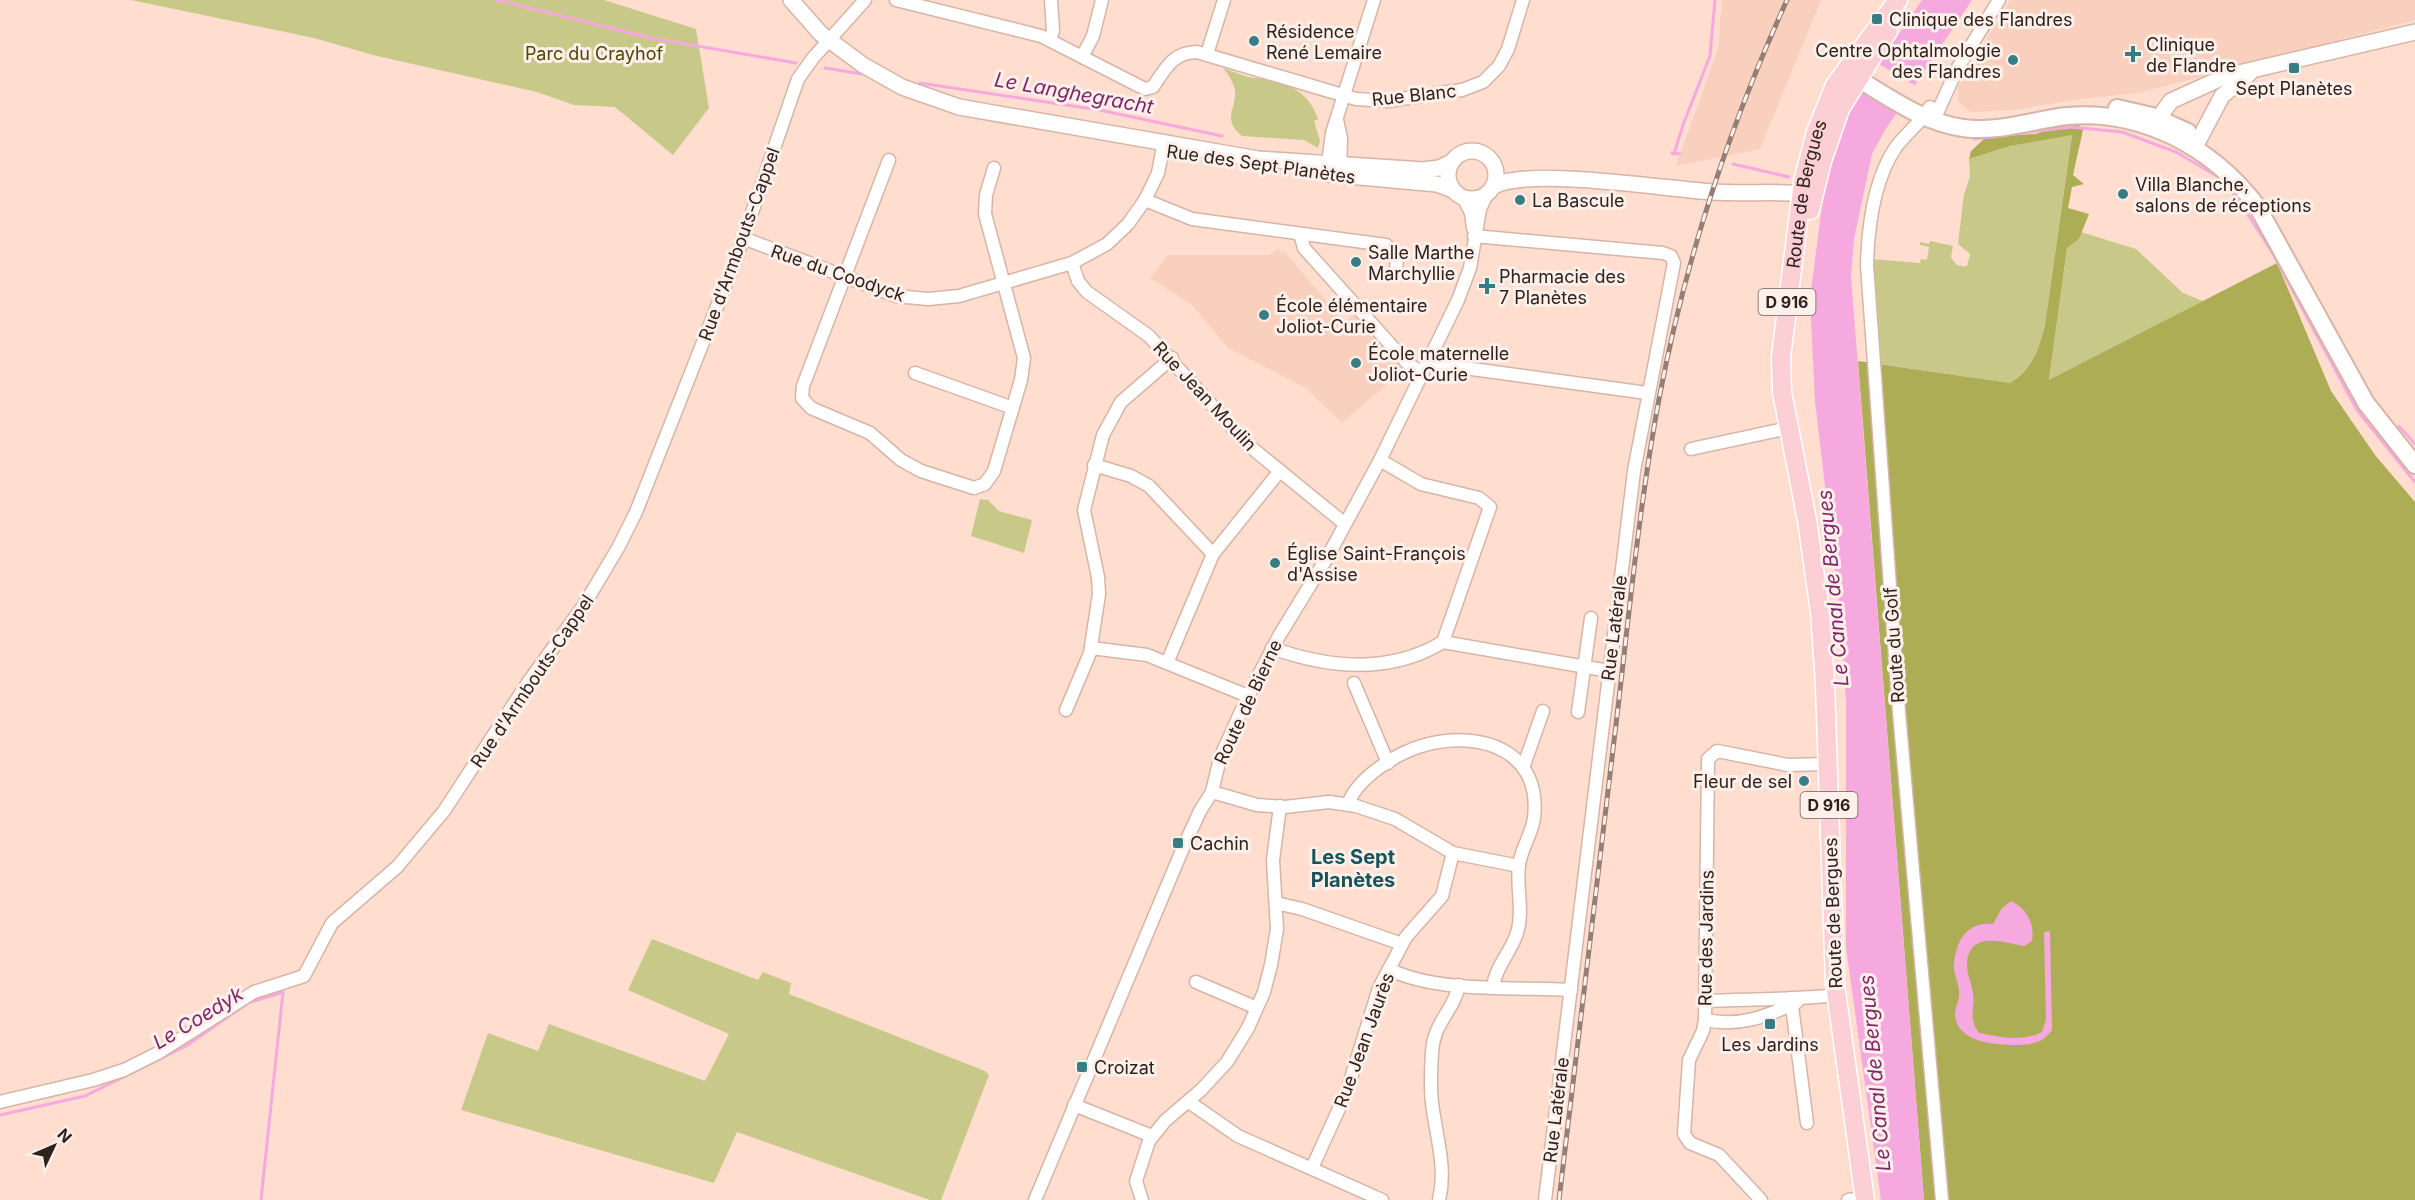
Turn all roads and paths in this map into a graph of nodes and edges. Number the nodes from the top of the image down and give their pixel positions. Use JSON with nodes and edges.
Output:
{"nodes":[{"id":1,"x":790,"y":0,"type":"edge"},
{"id":2,"x":865,"y":0,"type":"edge"},
{"id":3,"x":896,"y":0,"type":"edge"},
{"id":4,"x":1052,"y":0,"type":"edge"},
{"id":5,"x":1102,"y":0,"type":"edge"},
{"id":6,"x":1224,"y":0,"type":"edge"},
{"id":7,"x":1374,"y":0,"type":"edge"},
{"id":8,"x":1523,"y":0,"type":"edge"},
{"id":9,"x":1898,"y":0,"type":"edge"},
{"id":10,"x":1908,"y":0,"type":"edge"},
{"id":11,"x":1999,"y":0,"type":"edge"},
{"id":12,"x":2415,"y":32,"type":"edge"},
{"id":13,"x":1050,"y":39,"type":"junction"},
{"id":14,"x":829,"y":41,"type":"junction"},
{"id":15,"x":1207,"y":54,"type":"junction"},
{"id":16,"x":1083,"y":57,"type":"junction"},
{"id":17,"x":2257,"y":70,"type":"junction"},
{"id":18,"x":1858,"y":73,"type":"junction"},
{"id":19,"x":1344,"y":98,"type":"junction"},
{"id":20,"x":1932,"y":113,"type":"junction"},
{"id":21,"x":2159,"y":124,"type":"junction"},
{"id":22,"x":2197,"y":143,"type":"junction"},
{"id":23,"x":1164,"y":147,"type":"junction"},
{"id":24,"x":889,"y":160,"type":"dead end"},
{"id":25,"x":1452,"y":162,"type":"junction"},
{"id":26,"x":1493,"y":163,"type":"junction"},
{"id":27,"x":994,"y":168,"type":"dead end"},
{"id":28,"x":1333,"y":170,"type":"junction"},
{"id":29,"x":1572,"y":180,"type":"junction"},
{"id":30,"x":1491,"y":190,"type":"junction"},
{"id":31,"x":1458,"y":193,"type":"junction"},
{"id":32,"x":1807,"y":197,"type":"junction"},
{"id":33,"x":1145,"y":200,"type":"junction"},
{"id":34,"x":1300,"y":234,"type":"junction"},
{"id":35,"x":1475,"y":236,"type":"junction"},
{"id":36,"x":743,"y":238,"type":"junction"},
{"id":37,"x":1072,"y":263,"type":"junction"},
{"id":38,"x":1396,"y":273,"type":"dead end"},
{"id":39,"x":844,"y":277,"type":"junction"},
{"id":40,"x":1005,"y":283,"type":"junction"},
{"id":41,"x":1172,"y":358,"type":"junction"},
{"id":42,"x":1426,"y":368,"type":"junction"},
{"id":43,"x":915,"y":373,"type":"dead end"},
{"id":44,"x":1647,"y":393,"type":"junction"},
{"id":45,"x":1013,"y":408,"type":"junction"},
{"id":46,"x":1788,"y":419,"type":"junction"},
{"id":47,"x":1691,"y":449,"type":"dead end"},
{"id":48,"x":1380,"y":460,"type":"junction"},
{"id":49,"x":1094,"y":465,"type":"junction"},
{"id":50,"x":2415,"y":465,"type":"edge"},
{"id":51,"x":1280,"y":472,"type":"junction"},
{"id":52,"x":1345,"y":524,"type":"junction"},
{"id":53,"x":1213,"y":554,"type":"junction"},
{"id":54,"x":1591,"y":618,"type":"dead end"},
{"id":55,"x":1443,"y":642,"type":"junction"},
{"id":56,"x":1091,"y":648,"type":"junction"},
{"id":57,"x":1272,"y":648,"type":"junction"},
{"id":58,"x":1167,"y":663,"type":"junction"},
{"id":59,"x":1584,"y":667,"type":"junction"},
{"id":60,"x":1609,"y":671,"type":"junction"},
{"id":61,"x":1354,"y":683,"type":"dead end"},
{"id":62,"x":1248,"y":696,"type":"junction"},
{"id":63,"x":1066,"y":710,"type":"dead end"},
{"id":64,"x":1543,"y":711,"type":"dead end"},
{"id":65,"x":1578,"y":712,"type":"dead end"},
{"id":66,"x":1388,"y":763,"type":"junction"},
{"id":67,"x":1828,"y":764,"type":"junction"},
{"id":68,"x":1523,"y":768,"type":"junction"},
{"id":69,"x":1212,"y":792,"type":"junction"},
{"id":70,"x":1348,"y":804,"type":"junction"},
{"id":71,"x":1280,"y":806,"type":"junction"},
{"id":72,"x":1453,"y":853,"type":"junction"},
{"id":73,"x":1519,"y":866,"type":"junction"},
{"id":74,"x":1276,"y":903,"type":"junction"},
{"id":75,"x":1402,"y":944,"type":"junction"},
{"id":76,"x":1389,"y":969,"type":"junction"},
{"id":77,"x":1196,"y":982,"type":"dead end"},
{"id":78,"x":1459,"y":985,"type":"junction"},
{"id":79,"x":1493,"y":986,"type":"junction"},
{"id":80,"x":1571,"y":990,"type":"junction"},
{"id":81,"x":1836,"y":995,"type":"junction"},
{"id":82,"x":1796,"y":1000,"type":"junction"},
{"id":83,"x":1704,"y":1002,"type":"junction"},
{"id":84,"x":1257,"y":1008,"type":"junction"},
{"id":85,"x":1705,"y":1020,"type":"junction"},
{"id":86,"x":0,"y":1102,"type":"edge"},
{"id":87,"x":1189,"y":1102,"type":"junction"},
{"id":88,"x":1074,"y":1105,"type":"junction"},
{"id":89,"x":1807,"y":1123,"type":"dead end"},
{"id":90,"x":1152,"y":1136,"type":"junction"},
{"id":91,"x":1312,"y":1168,"type":"junction"},
{"id":92,"x":1859,"y":1199,"type":"edge"},
{"id":93,"x":1035,"y":1200,"type":"edge"},
{"id":94,"x":1142,"y":1200,"type":"edge"},
{"id":95,"x":1382,"y":1200,"type":"edge"},
{"id":96,"x":1439,"y":1200,"type":"edge"},
{"id":97,"x":1545,"y":1200,"type":"edge"},
{"id":98,"x":1761,"y":1200,"type":"edge"},
{"id":99,"x":1942,"y":1200,"type":"edge"}],
"edges":[{"from":1,"to":14,"type":"street","name":"Rue des Sept Planètes"},
{"from":2,"to":14,"type":"street","name":"Rue d'Armbouts-Cappel"},
{"from":3,"to":13,"type":"street"},
{"from":4,"to":13,"type":"street"},
{"from":5,"to":16,"type":"street"},
{"from":6,"to":15,"type":"street"},
{"from":7,"to":19,"type":"street"},
{"from":8,"to":19,"type":"street","name":"Rue Blanc"},
{"from":9,"to":18,"type":"main road","name":"Route de Bergues","number":"D 916"},
{"from":10,"to":18,"type":"main road","name":"Route de Bergues","number":"D 916"},
{"from":11,"to":20,"type":"street","name":"Route du Golf"},
{"from":12,"to":17,"type":"street"},
{"from":13,"to":16,"type":"street"},
{"from":14,"to":23,"type":"street","name":"Rue des Sept Planètes"},
{"from":14,"to":36,"type":"street","name":"Rue d'Armbouts-Cappel"},
{"from":15,"to":16,"type":"street","name":"Rue Blanc"},
{"from":15,"to":19,"type":"street","name":"Rue Blanc"},
{"from":17,"to":21,"type":"street"},
{"from":17,"to":22,"type":"street"},
{"from":18,"to":20,"type":"main road"},
{"from":18,"to":32,"type":"main road","name":"Route de Bergues","number":"D 916"},
{"from":19,"to":28,"type":"street"},
{"from":20,"to":21,"type":"main road"},
{"from":20,"to":99,"type":"street","name":"Route du Golf"},
{"from":21,"to":22,"type":"main road"},
{"from":22,"to":50,"type":"main road"},
{"from":23,"to":28,"type":"street","name":"Rue des Sept Planètes"},
{"from":23,"to":33,"type":"street","name":"Rue du Coodyck"},
{"from":24,"to":39,"type":"street"},
{"from":25,"to":26,"type":"street"},
{"from":25,"to":28,"type":"street","name":"Rue des Sept Planètes"},
{"from":25,"to":31,"type":"street"},
{"from":26,"to":29,"type":"street"},
{"from":26,"to":30,"type":"street"},
{"from":27,"to":40,"type":"street"},
{"from":28,"to":31,"type":"street","name":"Rue des Sept Planètes"},
{"from":29,"to":30,"type":"street"},
{"from":29,"to":32,"type":"street"},
{"from":30,"to":31,"type":"street"},
{"from":30,"to":35,"type":"street","name":"Route de Bierne"},
{"from":31,"to":35,"type":"street","name":"Route de Bierne"},
{"from":32,"to":46,"type":"main road","name":"Route de Bergues","number":"D 916"},
{"from":33,"to":34,"type":"street"},
{"from":33,"to":37,"type":"street","name":"Rue du Coodyck"},
{"from":34,"to":38,"type":"street"},
{"from":34,"to":42,"type":"street"},
{"from":35,"to":42,"type":"street","name":"Route de Bierne"},
{"from":35,"to":44,"type":"street","name":"Rue Latérale"},
{"from":36,"to":39,"type":"street","name":"Rue du Coodyck"},
{"from":36,"to":86,"type":"street","name":"Rue d'Armbouts-Cappel"},
{"from":37,"to":40,"type":"street","name":"Rue du Coodyck"},
{"from":37,"to":41,"type":"street","name":"Rue Jean Moulin"},
{"from":39,"to":40,"type":"street","name":"Rue du Coodyck"},
{"from":39,"to":45,"type":"street"},
{"from":40,"to":45,"type":"street"},
{"from":41,"to":49,"type":"street"},
{"from":41,"to":51,"type":"street","name":"Rue Jean Moulin"},
{"from":42,"to":44,"type":"street"},
{"from":42,"to":48,"type":"street","name":"Route de Bierne"},
{"from":43,"to":45,"type":"street"},
{"from":44,"to":60,"type":"street","name":"Rue Latérale"},
{"from":46,"to":47,"type":"street"},
{"from":46,"to":67,"type":"main road","name":"Route de Bergues","number":"D 916"},
{"from":48,"to":52,"type":"street","name":"Route de Bierne"},
{"from":48,"to":55,"type":"street"},
{"from":49,"to":53,"type":"street"},
{"from":49,"to":56,"type":"street"},
{"from":51,"to":52,"type":"street","name":"Rue Jean Moulin"},
{"from":51,"to":53,"type":"street"},
{"from":52,"to":57,"type":"street","name":"Route de Bierne"},
{"from":53,"to":58,"type":"street"},
{"from":54,"to":59,"type":"street"},
{"from":55,"to":57,"type":"street"},
{"from":55,"to":59,"type":"street"},
{"from":56,"to":58,"type":"street"},
{"from":56,"to":63,"type":"street"},
{"from":57,"to":62,"type":"street","name":"Route de Bierne"},
{"from":58,"to":62,"type":"street"},
{"from":59,"to":60,"type":"street"},
{"from":59,"to":65,"type":"street"},
{"from":60,"to":80,"type":"street","name":"Rue Latérale"},
{"from":61,"to":66,"type":"street"},
{"from":62,"to":69,"type":"street","name":"Route de Bierne"},
{"from":64,"to":68,"type":"street"},
{"from":66,"to":68,"type":"street"},
{"from":66,"to":70,"type":"street"},
{"from":67,"to":81,"type":"main road","name":"Route de Bergues","number":"D 916"},
{"from":67,"to":83,"type":"street","name":"Rue des Jardins"},
{"from":68,"to":73,"type":"street"},
{"from":69,"to":71,"type":"street"},
{"from":69,"to":88,"type":"street","name":"Route de Bierne"},
{"from":70,"to":71,"type":"street"},
{"from":70,"to":72,"type":"street"},
{"from":71,"to":74,"type":"street"},
{"from":72,"to":73,"type":"street"},
{"from":72,"to":75,"type":"street","name":"Rue Jean Jaurès"},
{"from":73,"to":79,"type":"street"},
{"from":74,"to":75,"type":"street"},
{"from":74,"to":84,"type":"street"},
{"from":75,"to":76,"type":"street","name":"Rue Jean Jaurès"},
{"from":76,"to":78,"type":"street"},
{"from":76,"to":91,"type":"street","name":"Rue Jean Jaurès"},
{"from":77,"to":84,"type":"street"},
{"from":78,"to":79,"type":"street"},
{"from":78,"to":96,"type":"street"},
{"from":79,"to":80,"type":"street"},
{"from":80,"to":97,"type":"street","name":"Rue Latérale"},
{"from":81,"to":82,"type":"street"},
{"from":81,"to":92,"type":"main road","name":"Route de Bergues","number":"D 916"},
{"from":82,"to":83,"type":"street"},
{"from":82,"to":85,"type":"street"},
{"from":82,"to":89,"type":"street"},
{"from":83,"to":85,"type":"street","name":"Rue des Jardins"},
{"from":84,"to":87,"type":"street"},
{"from":85,"to":98,"type":"street","name":"Rue des Jardins"},
{"from":87,"to":90,"type":"street"},
{"from":87,"to":91,"type":"street"},
{"from":88,"to":90,"type":"street"},
{"from":88,"to":93,"type":"street","name":"Route de Bierne"},
{"from":90,"to":94,"type":"street"},
{"from":91,"to":95,"type":"street"}]}
